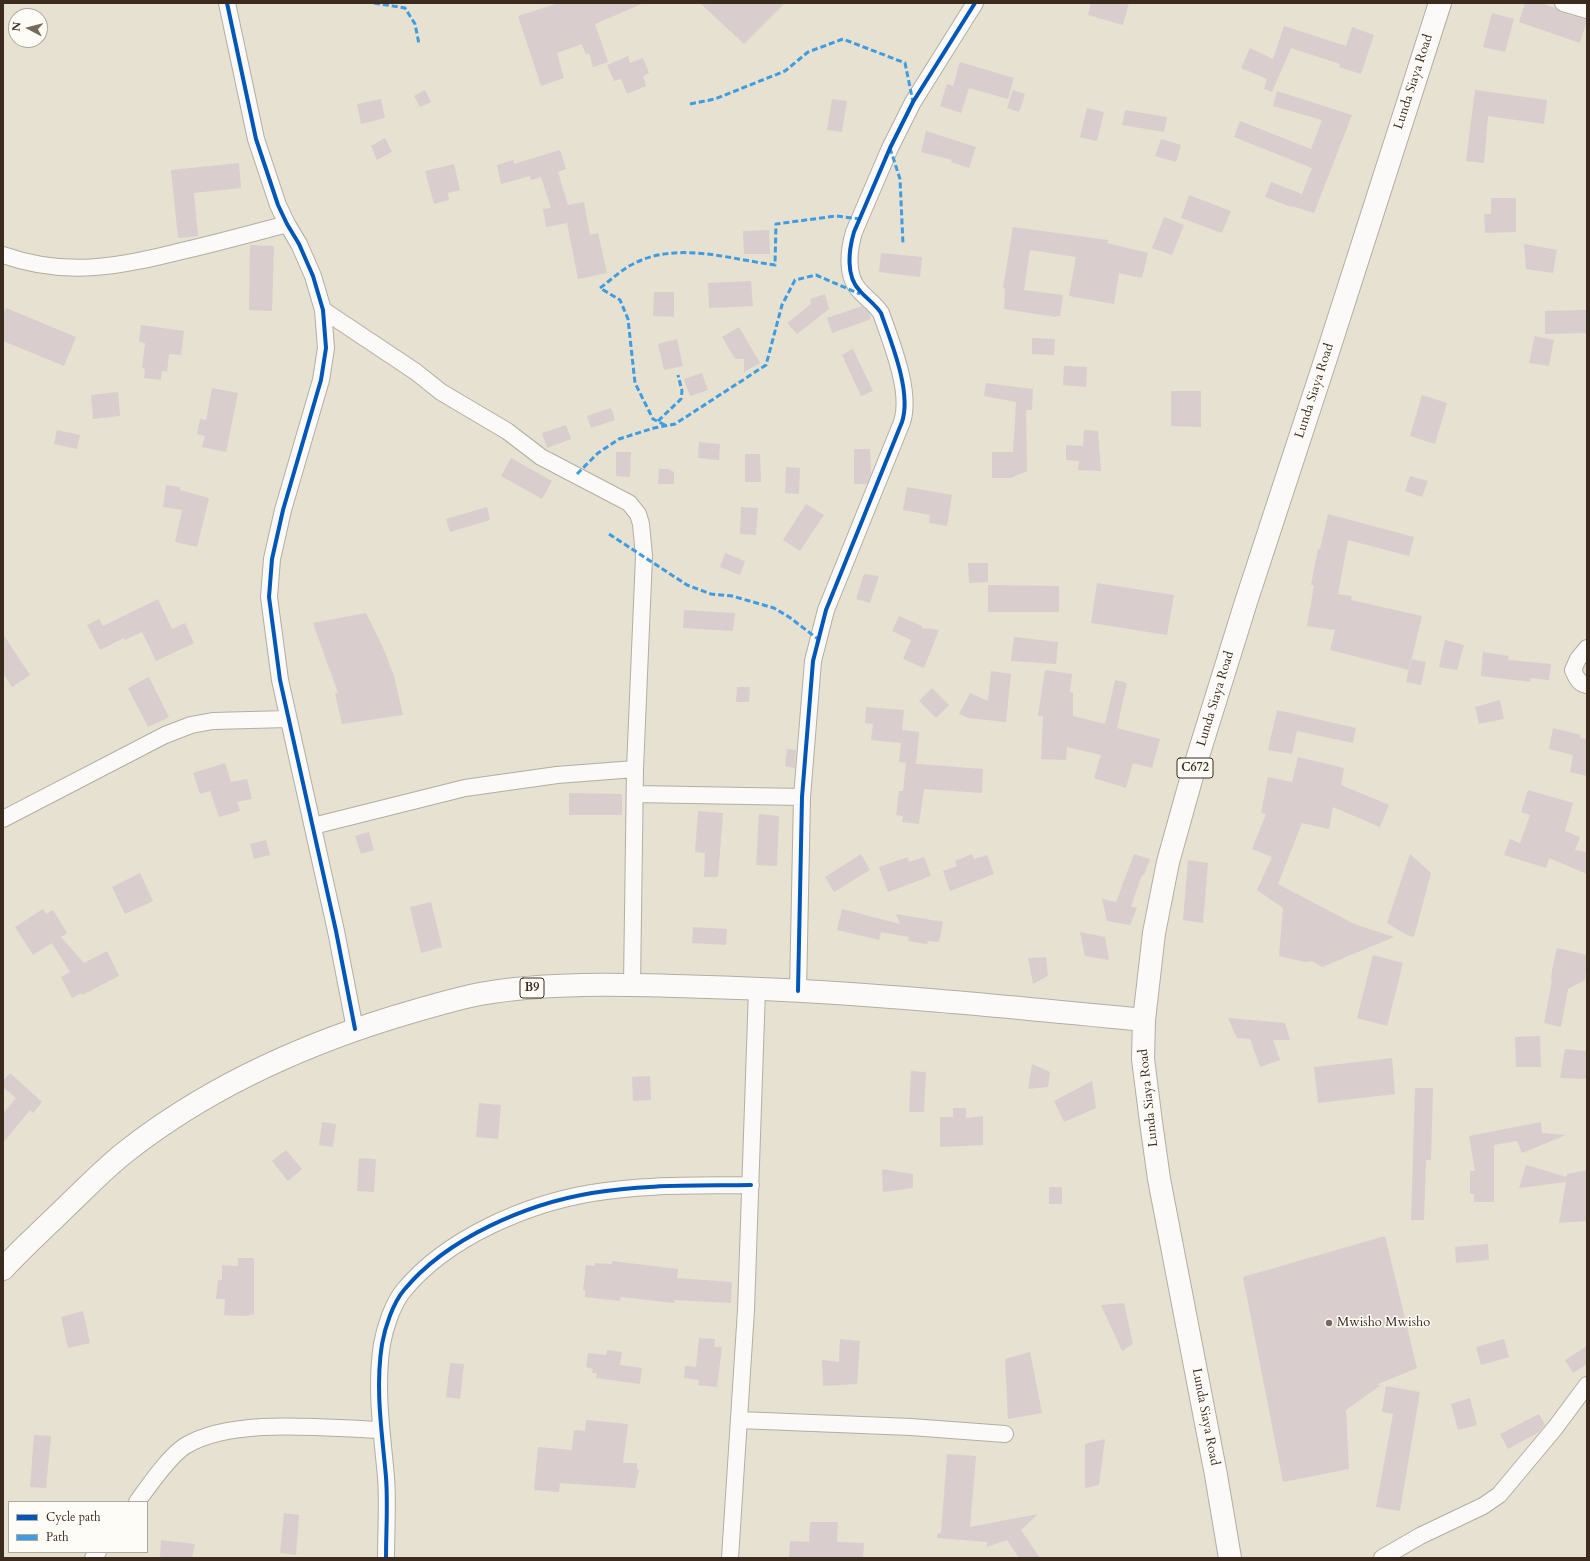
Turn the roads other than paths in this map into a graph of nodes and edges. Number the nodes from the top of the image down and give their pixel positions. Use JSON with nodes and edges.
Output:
{"nodes":[{"id":1,"x":227,"y":3,"type":"edge"},
{"id":2,"x":975,"y":3,"type":"edge"},
{"id":3,"x":1440,"y":3,"type":"edge"},
{"id":4,"x":1563,"y":3,"type":"edge"},
{"id":5,"x":1587,"y":10,"type":"edge"},
{"id":6,"x":287,"y":224,"type":"junction"},
{"id":7,"x":3,"y":255,"type":"edge"},
{"id":8,"x":323,"y":310,"type":"junction"},
{"id":9,"x":1587,"y":648,"type":"edge"},
{"id":10,"x":1587,"y":685,"type":"edge"},
{"id":11,"x":288,"y":719,"type":"junction"},
{"id":12,"x":635,"y":769,"type":"junction"},
{"id":13,"x":635,"y":794,"type":"junction"},
{"id":14,"x":802,"y":797,"type":"junction"},
{"id":15,"x":3,"y":819,"type":"edge"},
{"id":16,"x":313,"y":826,"type":"junction"},
{"id":17,"x":632,"y":985,"type":"junction"},
{"id":18,"x":757,"y":988,"type":"junction"},
{"id":19,"x":798,"y":990,"type":"junction"},
{"id":20,"x":1144,"y":1020,"type":"junction"},
{"id":21,"x":355,"y":1030,"type":"junction"},
{"id":22,"x":751,"y":1185,"type":"junction"},
{"id":23,"x":3,"y":1269,"type":"edge"},
{"id":24,"x":1587,"y":1385,"type":"edge"},
{"id":25,"x":738,"y":1420,"type":"junction"},
{"id":26,"x":380,"y":1430,"type":"junction"},
{"id":27,"x":1004,"y":1434,"type":"dead end"},
{"id":28,"x":138,"y":1501,"type":"edge"},
{"id":29,"x":386,"y":1558,"type":"edge"},
{"id":30,"x":730,"y":1558,"type":"edge"},
{"id":31,"x":1230,"y":1558,"type":"edge"},
{"id":32,"x":1382,"y":1558,"type":"edge"}],
"edges":[{"from":1,"to":6,"type":"street"},
{"from":2,"to":14,"type":"street"},
{"from":3,"to":20,"type":"main road","name":"Lunda Siaya Road","number":"C672"},
{"from":4,"to":5,"type":"street"},
{"from":6,"to":7,"type":"street"},
{"from":6,"to":8,"type":"street"},
{"from":8,"to":11,"type":"street"},
{"from":8,"to":12,"type":"street"},
{"from":9,"to":10,"type":"street"},
{"from":11,"to":15,"type":"street"},
{"from":11,"to":16,"type":"street"},
{"from":12,"to":13,"type":"street"},
{"from":12,"to":16,"type":"street"},
{"from":13,"to":14,"type":"street"},
{"from":13,"to":17,"type":"street"},
{"from":14,"to":19,"type":"street"},
{"from":16,"to":21,"type":"street"},
{"from":17,"to":18,"type":"main road","number":"B9"},
{"from":17,"to":21,"type":"main road","number":"B9"},
{"from":18,"to":19,"type":"main road","number":"B9"},
{"from":18,"to":22,"type":"street"},
{"from":19,"to":20,"type":"main road","number":"B9"},
{"from":20,"to":31,"type":"main road","name":"Lunda Siaya Road","number":"C672"},
{"from":21,"to":23,"type":"main road","number":"B9"},
{"from":22,"to":25,"type":"street"},
{"from":22,"to":26,"type":"street"},
{"from":24,"to":32,"type":"street"},
{"from":25,"to":27,"type":"street"},
{"from":25,"to":30,"type":"street"},
{"from":26,"to":28,"type":"street"},
{"from":26,"to":29,"type":"street"}]}
